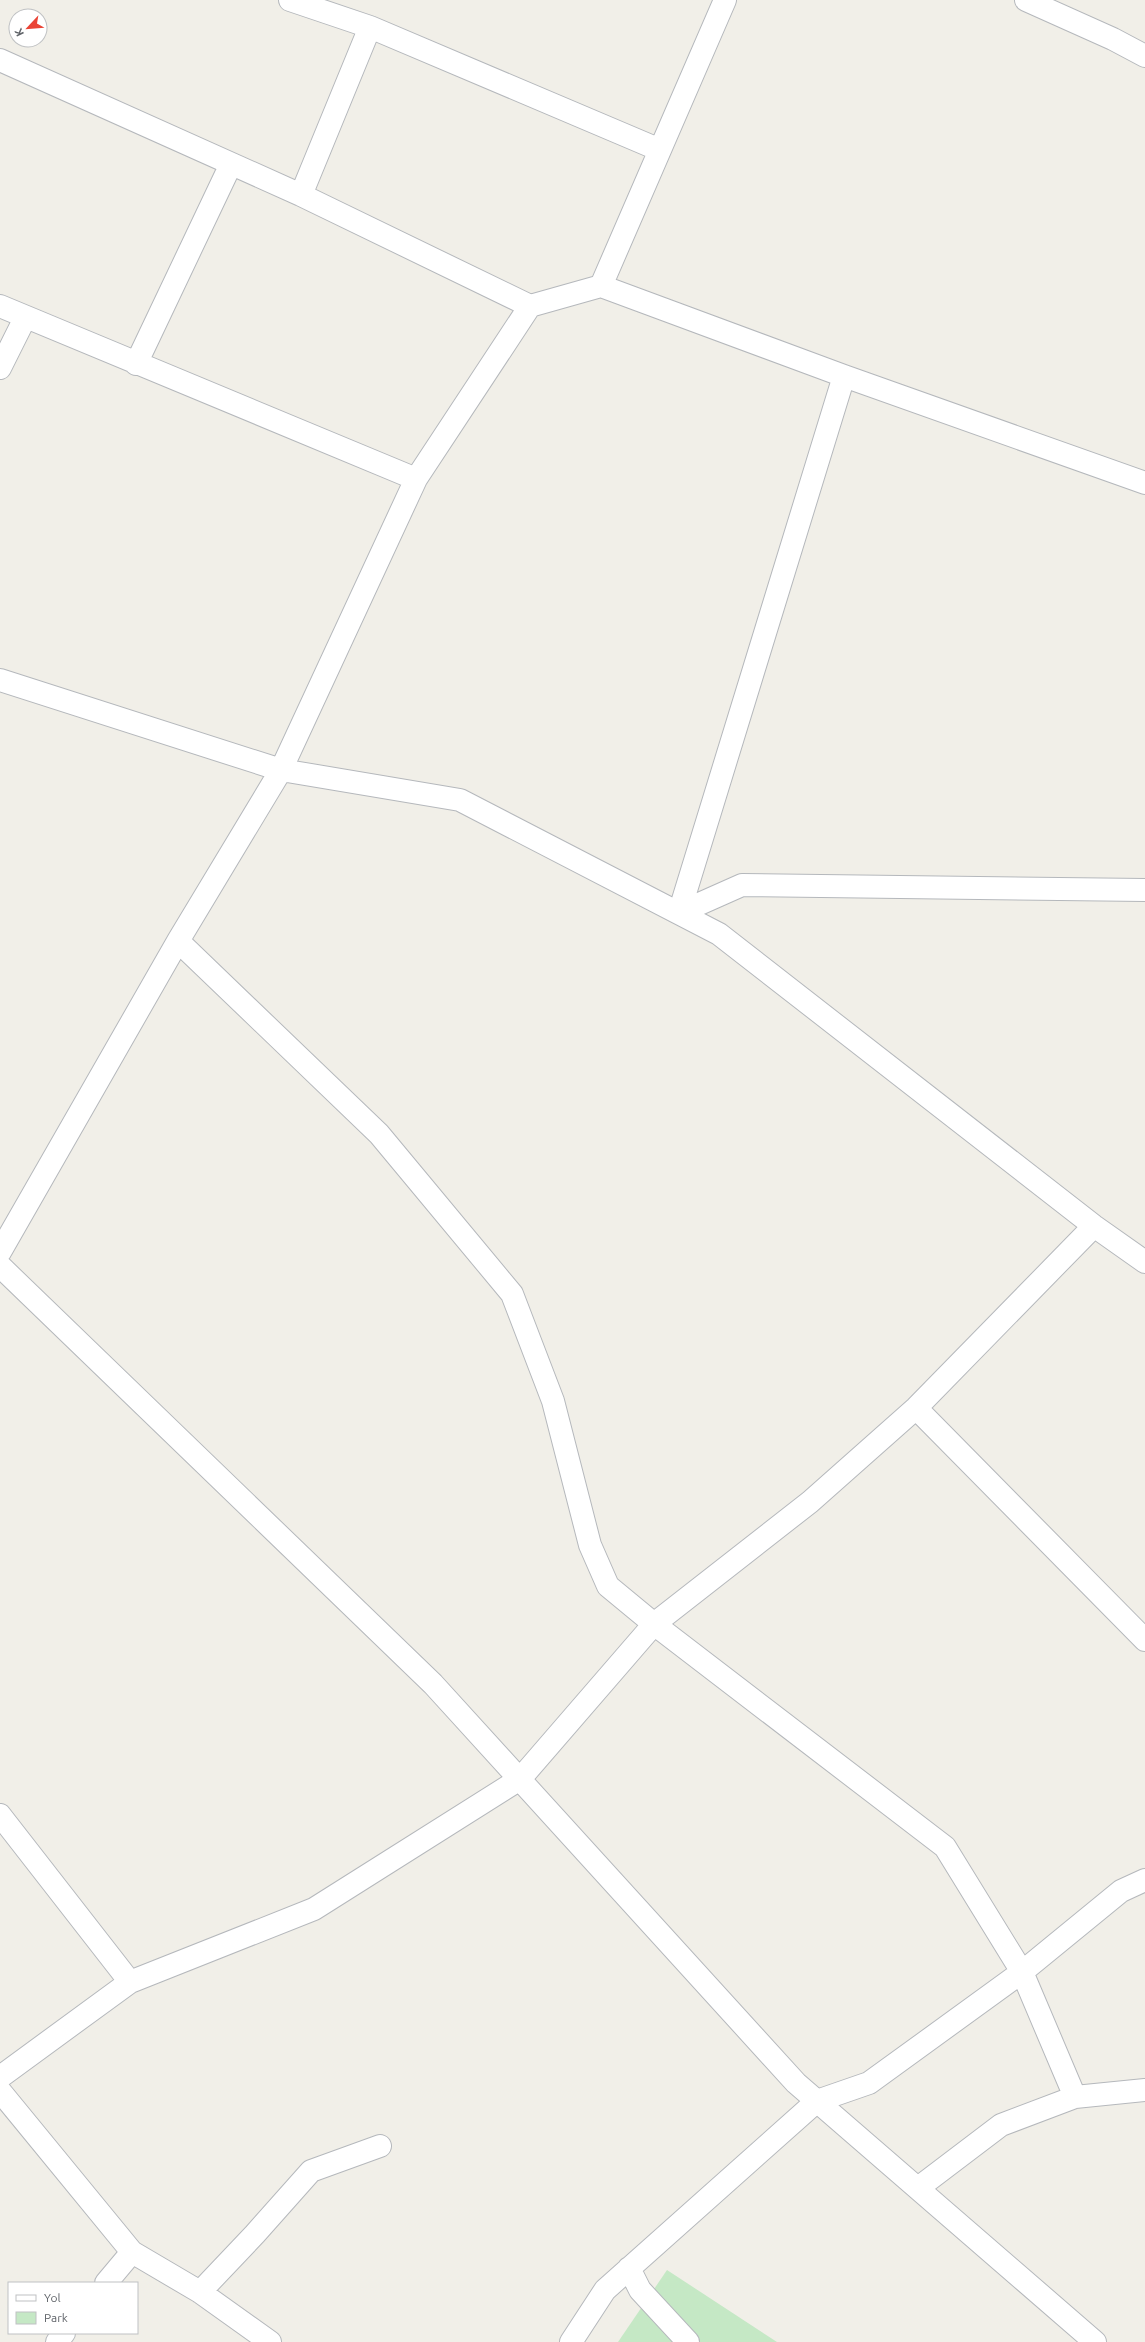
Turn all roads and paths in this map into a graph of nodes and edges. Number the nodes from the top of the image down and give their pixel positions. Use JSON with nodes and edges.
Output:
{"nodes":[{"id":1,"x":290,"y":0,"type":"edge"},
{"id":2,"x":726,"y":0,"type":"edge"},
{"id":3,"x":1026,"y":0,"type":"edge"},
{"id":4,"x":370,"y":27,"type":"junction"},
{"id":5,"x":1145,"y":56,"type":"edge"},
{"id":6,"x":0,"y":60,"type":"edge"},
{"id":7,"x":660,"y":150,"type":"junction"},
{"id":8,"x":231,"y":164,"type":"junction"},
{"id":9,"x":301,"y":195,"type":"junction"},
{"id":10,"x":601,"y":286,"type":"junction"},
{"id":11,"x":0,"y":306,"type":"edge"},
{"id":12,"x":530,"y":306,"type":"junction"},
{"id":13,"x":25,"y":318,"type":"junction"},
{"id":14,"x":136,"y":364,"type":"junction"},
{"id":15,"x":0,"y":368,"type":"edge"},
{"id":16,"x":844,"y":376,"type":"junction"},
{"id":17,"x":416,"y":479,"type":"junction"},
{"id":18,"x":1145,"y":483,"type":"edge"},
{"id":19,"x":0,"y":680,"type":"edge"},
{"id":20,"x":281,"y":770,"type":"junction"},
{"id":21,"x":1145,"y":890,"type":"edge"},
{"id":22,"x":679,"y":913,"type":"junction"},
{"id":23,"x":178,"y":941,"type":"junction"},
{"id":24,"x":1094,"y":1226,"type":"junction"},
{"id":25,"x":0,"y":1252,"type":"edge"},
{"id":26,"x":1145,"y":1262,"type":"edge"},
{"id":27,"x":0,"y":1266,"type":"edge"},
{"id":28,"x":916,"y":1408,"type":"junction"},
{"id":29,"x":654,"y":1624,"type":"junction"},
{"id":30,"x":1145,"y":1640,"type":"edge"},
{"id":31,"x":520,"y":1779,"type":"junction"},
{"id":32,"x":0,"y":1815,"type":"edge"},
{"id":33,"x":1145,"y":1880,"type":"edge"},
{"id":34,"x":1022,"y":1972,"type":"junction"},
{"id":35,"x":130,"y":1982,"type":"junction"},
{"id":36,"x":0,"y":2077,"type":"edge"},
{"id":37,"x":1145,"y":2090,"type":"edge"},
{"id":38,"x":0,"y":2091,"type":"edge"},
{"id":39,"x":1075,"y":2097,"type":"junction"},
{"id":40,"x":817,"y":2101,"type":"junction"},
{"id":41,"x":380,"y":2146,"type":"dead end"},
{"id":42,"x":918,"y":2188,"type":"junction"},
{"id":43,"x":132,"y":2252,"type":"junction"},
{"id":44,"x":629,"y":2268,"type":"junction"},
{"id":45,"x":107,"y":2282,"type":"edge"},
{"id":46,"x":200,"y":2292,"type":"junction"},
{"id":47,"x":63,"y":2334,"type":"edge"},
{"id":48,"x":57,"y":2342,"type":"edge"},
{"id":49,"x":270,"y":2342,"type":"edge"},
{"id":50,"x":571,"y":2342,"type":"edge"},
{"id":51,"x":688,"y":2342,"type":"edge"},
{"id":52,"x":1095,"y":2342,"type":"edge"}],
"edges":[{"from":1,"to":4,"type":"street"},
{"from":2,"to":7,"type":"street"},
{"from":3,"to":5,"type":"street"},
{"from":4,"to":7,"type":"street"},
{"from":4,"to":9,"type":"street"},
{"from":6,"to":8,"type":"street"},
{"from":7,"to":10,"type":"street"},
{"from":8,"to":9,"type":"street"},
{"from":8,"to":14,"type":"street"},
{"from":9,"to":12,"type":"street"},
{"from":10,"to":12,"type":"street"},
{"from":10,"to":16,"type":"street"},
{"from":11,"to":13,"type":"street"},
{"from":12,"to":17,"type":"street"},
{"from":13,"to":14,"type":"street"},
{"from":13,"to":15,"type":"street"},
{"from":14,"to":17,"type":"street"},
{"from":16,"to":18,"type":"street"},
{"from":16,"to":22,"type":"street"},
{"from":17,"to":20,"type":"street"},
{"from":19,"to":20,"type":"street"},
{"from":20,"to":22,"type":"street"},
{"from":20,"to":23,"type":"street"},
{"from":21,"to":22,"type":"street"},
{"from":22,"to":24,"type":"street"},
{"from":23,"to":25,"type":"street"},
{"from":23,"to":29,"type":"street"},
{"from":24,"to":26,"type":"street"},
{"from":24,"to":28,"type":"street"},
{"from":27,"to":31,"type":"street"},
{"from":28,"to":29,"type":"street"},
{"from":28,"to":30,"type":"street"},
{"from":29,"to":31,"type":"street"},
{"from":29,"to":34,"type":"street"},
{"from":31,"to":35,"type":"street"},
{"from":31,"to":40,"type":"street"},
{"from":32,"to":35,"type":"street"},
{"from":33,"to":34,"type":"street"},
{"from":34,"to":39,"type":"street"},
{"from":34,"to":40,"type":"street"},
{"from":35,"to":36,"type":"street"},
{"from":37,"to":39,"type":"street"},
{"from":38,"to":43,"type":"street"},
{"from":39,"to":42,"type":"street"},
{"from":40,"to":42,"type":"street"},
{"from":40,"to":44,"type":"street"},
{"from":41,"to":46,"type":"street"},
{"from":42,"to":52,"type":"street"},
{"from":43,"to":45,"type":"street"},
{"from":43,"to":46,"type":"street"},
{"from":44,"to":50,"type":"street"},
{"from":44,"to":51,"type":"street"},
{"from":46,"to":49,"type":"street"},
{"from":47,"to":48,"type":"street"}]}
